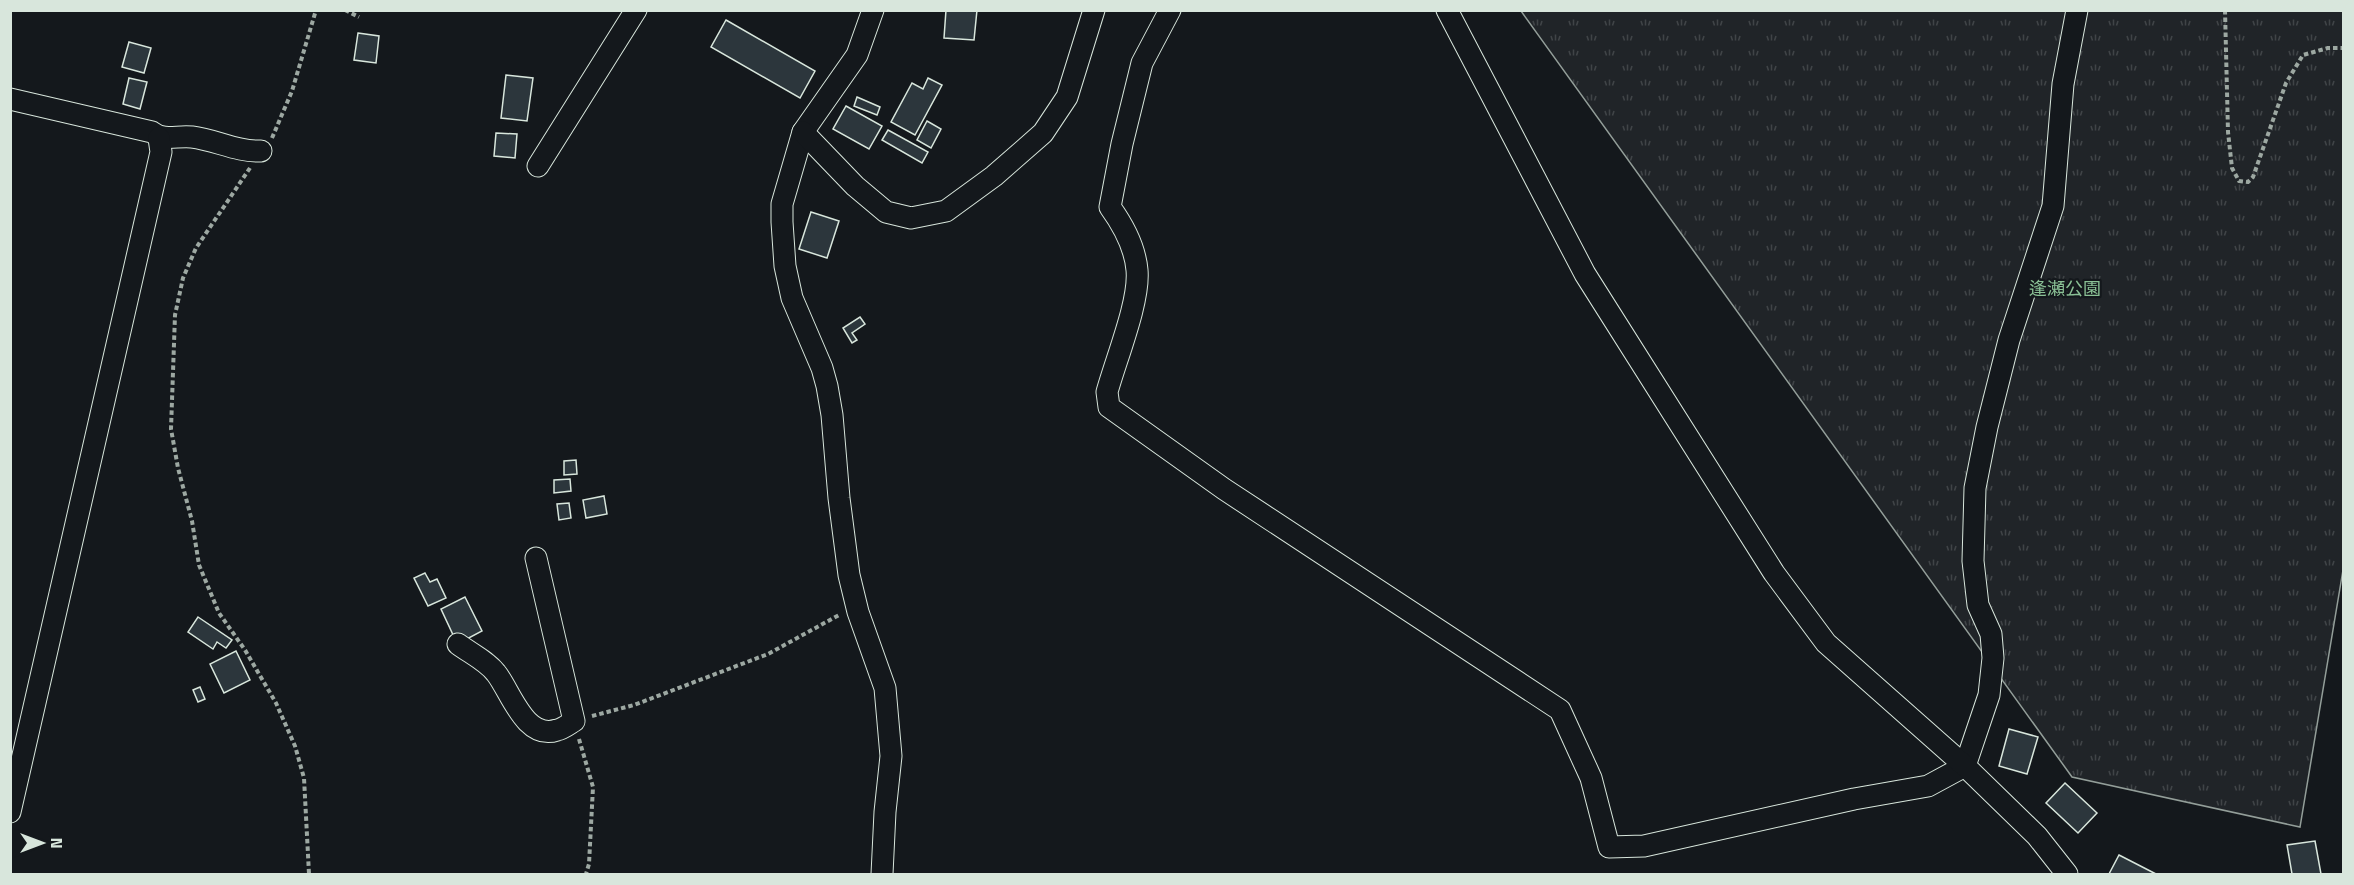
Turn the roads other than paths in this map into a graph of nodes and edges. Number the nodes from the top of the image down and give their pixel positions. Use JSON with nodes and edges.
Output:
{"nodes":[{"id":1,"x":636,"y":10,"type":"edge"},
{"id":2,"x":1095,"y":10,"type":"edge"},
{"id":3,"x":1170,"y":10,"type":"edge"},
{"id":4,"x":1447,"y":10,"type":"edge"},
{"id":5,"x":2078,"y":10,"type":"edge"},
{"id":6,"x":866,"y":13,"type":"edge"},
{"id":7,"x":10,"y":99,"type":"edge"},
{"id":8,"x":803,"y":132,"type":"junction"},
{"id":9,"x":159,"y":138,"type":"junction"},
{"id":10,"x":261,"y":151,"type":"road end"},
{"id":11,"x":538,"y":165,"type":"dead end"},
{"id":12,"x":536,"y":558,"type":"dead end"},
{"id":13,"x":458,"y":644,"type":"dead end"},
{"id":14,"x":1965,"y":766,"type":"junction"},
{"id":15,"x":14,"y":783,"type":"edge"},
{"id":16,"x":10,"y":812,"type":"edge"},
{"id":17,"x":882,"y":874,"type":"edge"},
{"id":18,"x":2067,"y":874,"type":"edge"}],
"edges":[{"from":1,"to":11,"type":"street"},
{"from":2,"to":8,"type":"street"},
{"from":3,"to":14,"type":"street"},
{"from":4,"to":14,"type":"street"},
{"from":5,"to":14,"type":"street"},
{"from":6,"to":8,"type":"street"},
{"from":7,"to":9,"type":"street"},
{"from":8,"to":17,"type":"street"},
{"from":9,"to":10,"type":"street"},
{"from":9,"to":15,"type":"street"},
{"from":12,"to":13,"type":"street"},
{"from":14,"to":18,"type":"street"},
{"from":15,"to":16,"type":"street"}]}
